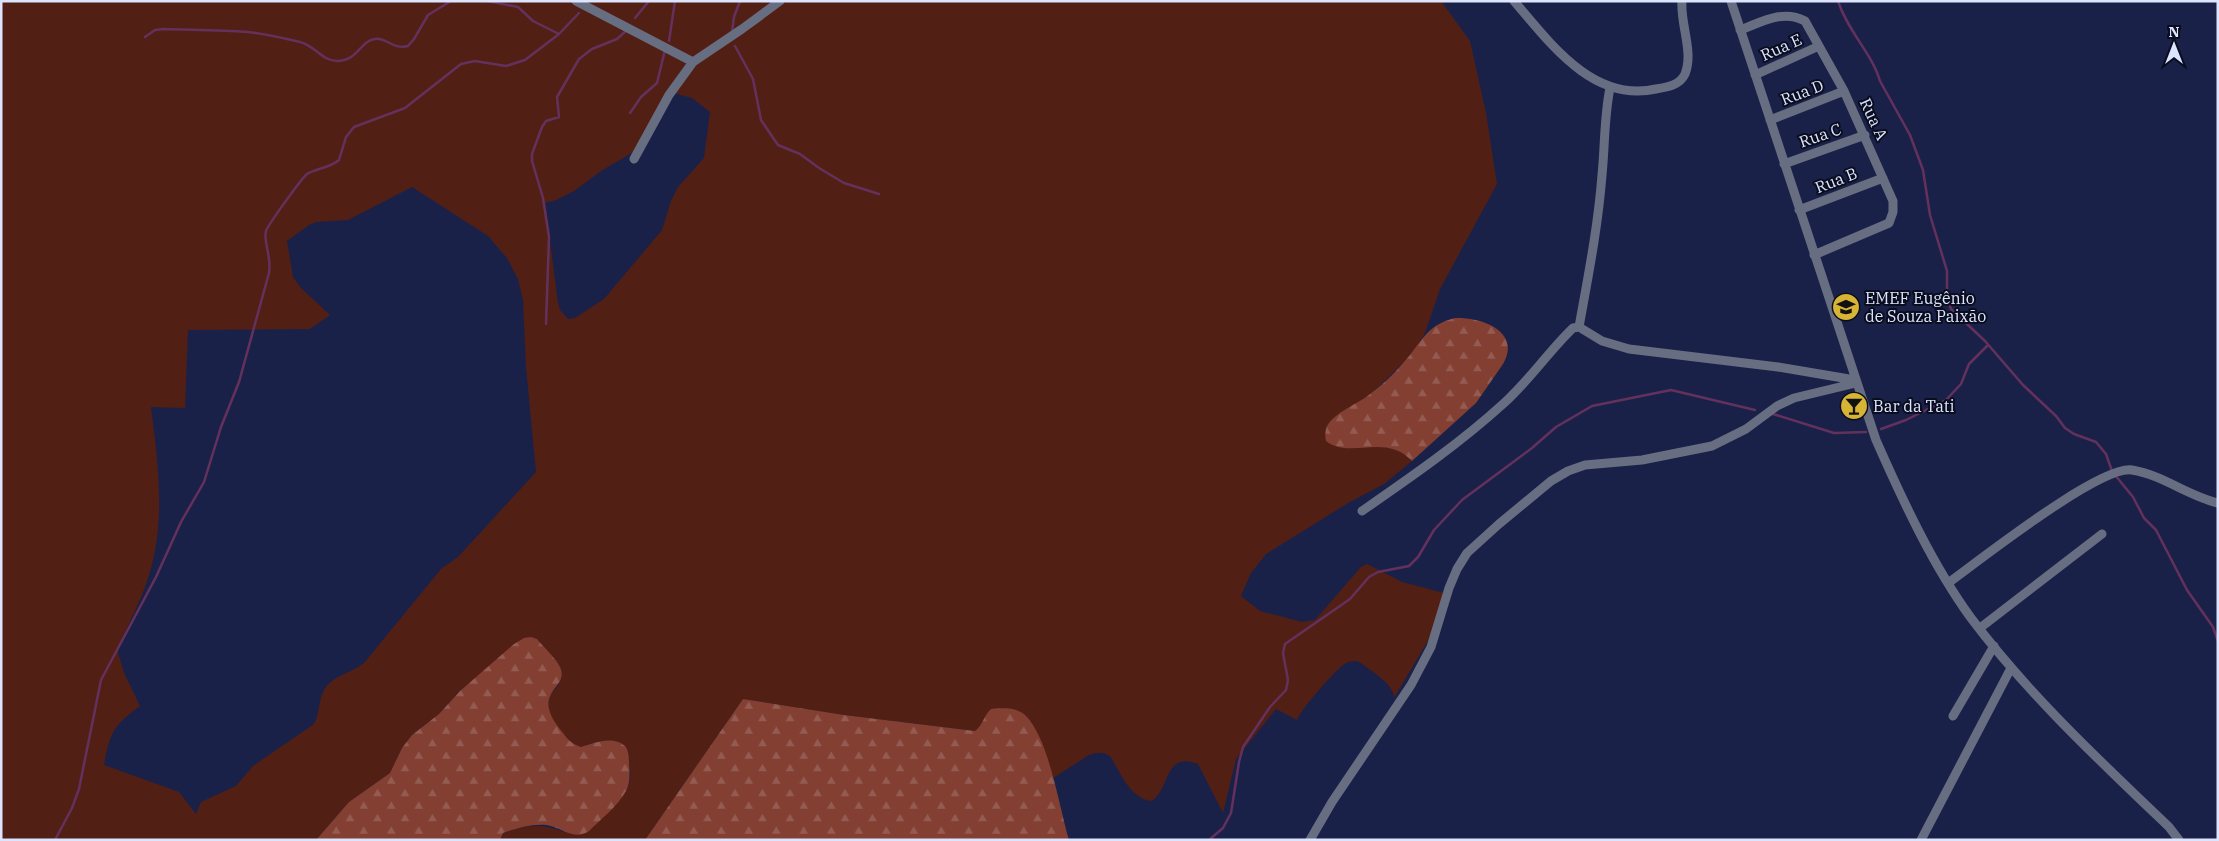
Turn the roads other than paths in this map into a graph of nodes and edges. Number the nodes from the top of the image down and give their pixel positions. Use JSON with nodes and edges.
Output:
{"nodes":[{"id":1,"x":576,"y":1,"type":"edge"},
{"id":2,"x":780,"y":1,"type":"edge"},
{"id":3,"x":1514,"y":1,"type":"edge"},
{"id":4,"x":1682,"y":1,"type":"edge"},
{"id":5,"x":1731,"y":1,"type":"edge"},
{"id":6,"x":1740,"y":30,"type":"junction"},
{"id":7,"x":1820,"y":46,"type":"junction"},
{"id":8,"x":693,"y":62,"type":"junction"},
{"id":9,"x":1755,"y":75,"type":"junction"},
{"id":10,"x":1610,"y":88,"type":"junction"},
{"id":11,"x":1844,"y":91,"type":"junction"},
{"id":12,"x":1770,"y":120,"type":"junction"},
{"id":13,"x":1865,"y":135,"type":"junction"},
{"id":14,"x":634,"y":158,"type":"dead end"},
{"id":15,"x":1784,"y":164,"type":"junction"},
{"id":16,"x":1883,"y":178,"type":"junction"},
{"id":17,"x":1799,"y":210,"type":"junction"},
{"id":18,"x":1814,"y":255,"type":"junction"},
{"id":19,"x":1579,"y":327,"type":"junction"},
{"id":20,"x":1856,"y":381,"type":"junction"},
{"id":21,"x":2218,"y":503,"type":"edge"},
{"id":22,"x":1362,"y":511,"type":"dead end"},
{"id":23,"x":2102,"y":534,"type":"dead end"},
{"id":24,"x":1948,"y":583,"type":"junction"},
{"id":25,"x":1980,"y":628,"type":"junction"},
{"id":26,"x":1994,"y":646,"type":"junction"},
{"id":27,"x":2011,"y":668,"type":"junction"},
{"id":28,"x":1953,"y":716,"type":"dead end"},
{"id":29,"x":1310,"y":840,"type":"edge"},
{"id":30,"x":1921,"y":840,"type":"edge"},
{"id":31,"x":2179,"y":840,"type":"edge"}],
"edges":[{"from":1,"to":8,"type":"street"},
{"from":2,"to":8,"type":"street"},
{"from":3,"to":10,"type":"street"},
{"from":4,"to":10,"type":"street"},
{"from":5,"to":6,"type":"street"},
{"from":6,"to":7,"type":"street","name":"Rua A"},
{"from":6,"to":9,"type":"street"},
{"from":7,"to":9,"type":"street","name":"Rua E"},
{"from":7,"to":11,"type":"street","name":"Rua A"},
{"from":8,"to":14,"type":"street"},
{"from":9,"to":12,"type":"street"},
{"from":10,"to":19,"type":"street"},
{"from":11,"to":12,"type":"street","name":"Rua D"},
{"from":11,"to":13,"type":"street","name":"Rua A"},
{"from":12,"to":15,"type":"street"},
{"from":13,"to":15,"type":"street","name":"Rua C"},
{"from":13,"to":16,"type":"street","name":"Rua A"},
{"from":15,"to":17,"type":"street"},
{"from":16,"to":17,"type":"street","name":"Rua B"},
{"from":16,"to":18,"type":"street","name":"Rua A"},
{"from":17,"to":18,"type":"street"},
{"from":18,"to":20,"type":"street"},
{"from":19,"to":20,"type":"street"},
{"from":19,"to":22,"type":"street"},
{"from":20,"to":24,"type":"street"},
{"from":20,"to":29,"type":"street"},
{"from":21,"to":24,"type":"street"},
{"from":23,"to":25,"type":"street"},
{"from":24,"to":25,"type":"street"},
{"from":25,"to":26,"type":"street"},
{"from":26,"to":27,"type":"street"},
{"from":26,"to":28,"type":"street"},
{"from":27,"to":30,"type":"street"},
{"from":27,"to":31,"type":"street"}]}
